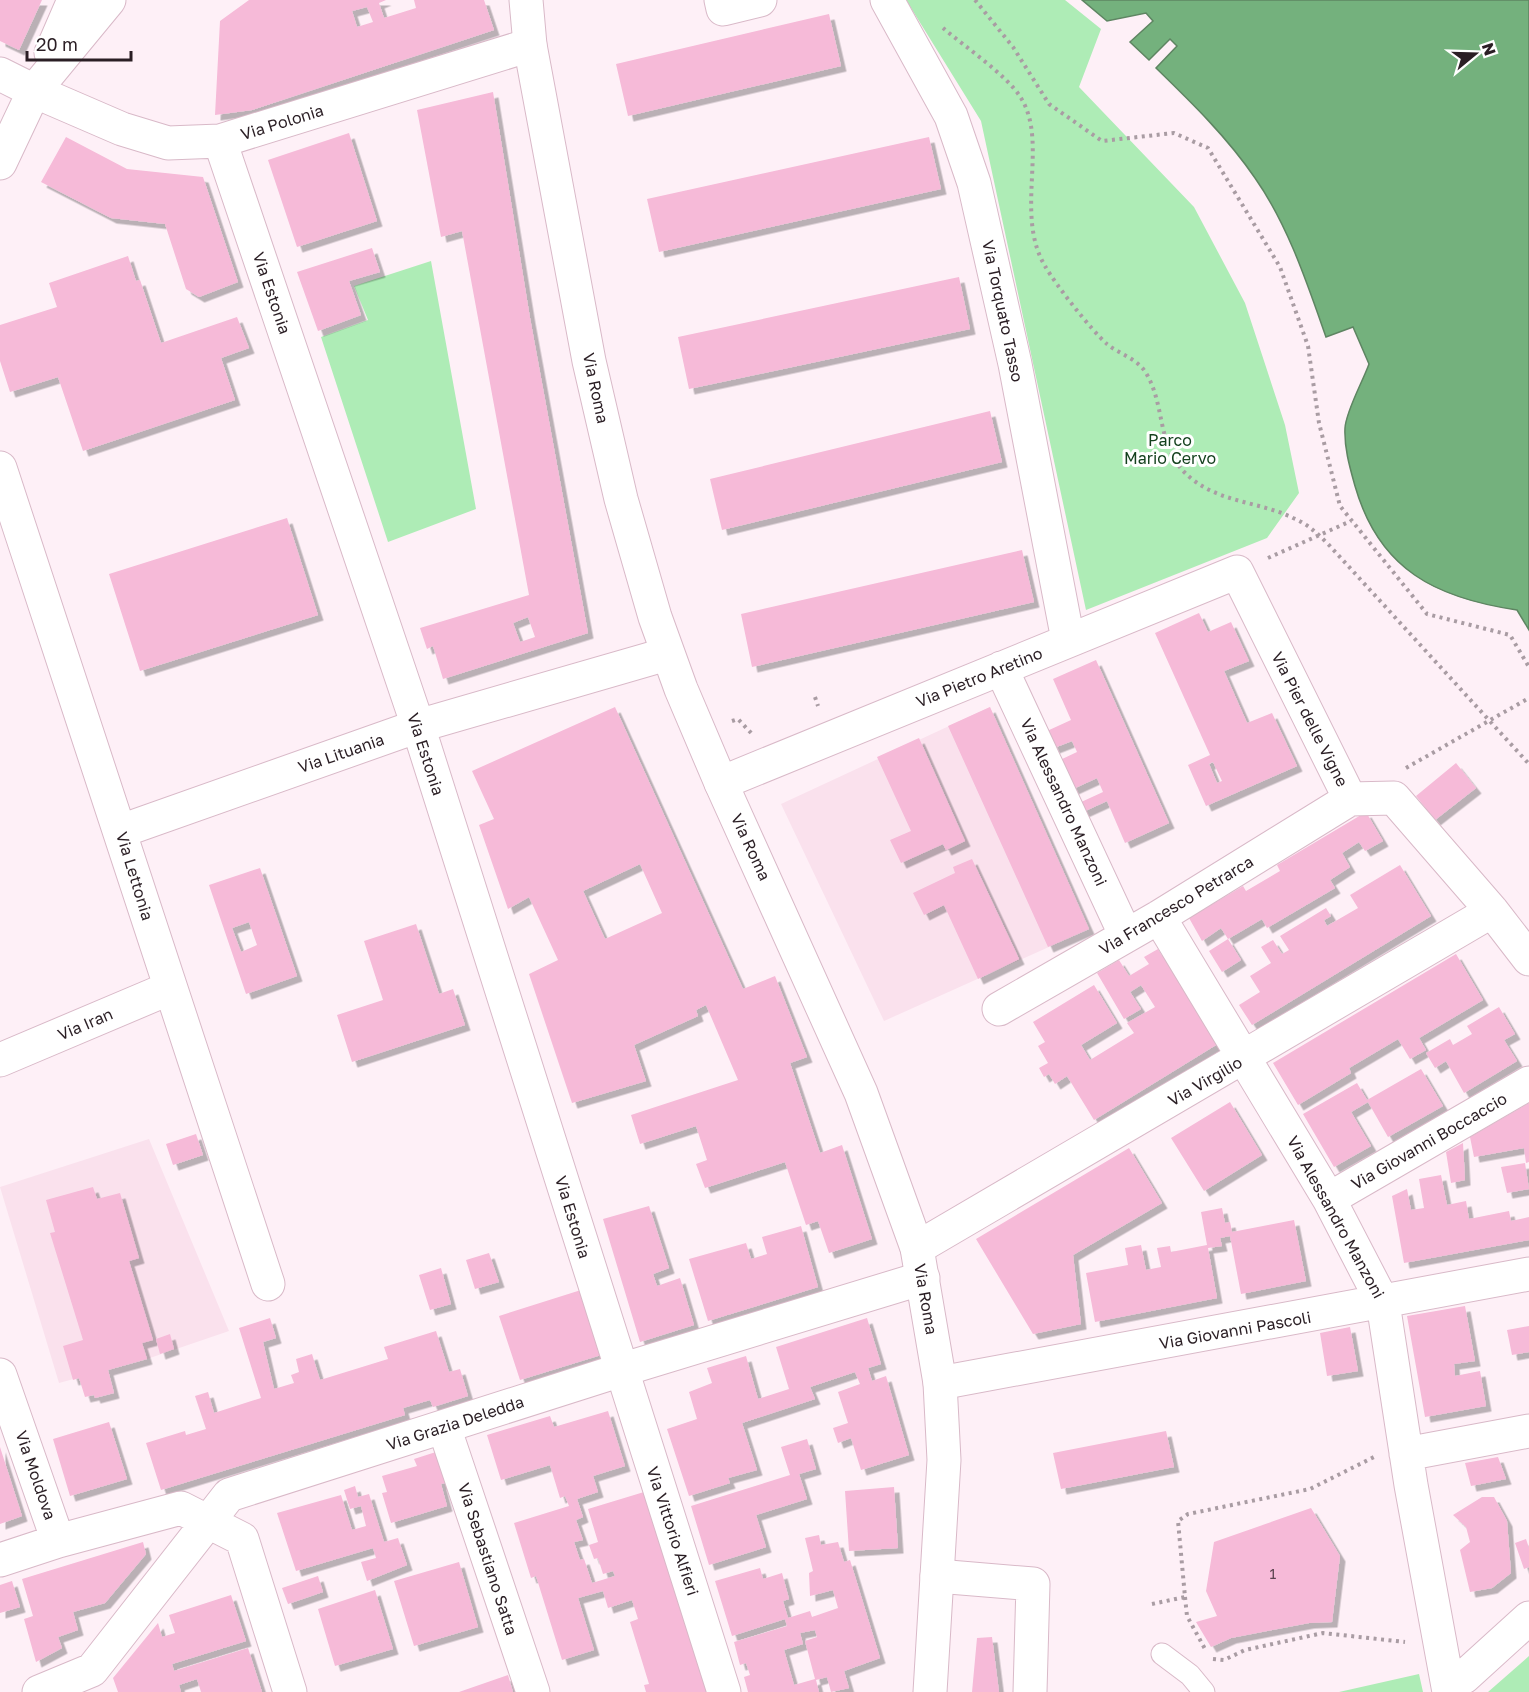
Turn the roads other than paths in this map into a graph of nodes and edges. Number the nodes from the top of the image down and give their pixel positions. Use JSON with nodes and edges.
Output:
{"nodes":[{"id":1,"x":74,"y":0,"type":"edge"},
{"id":2,"x":109,"y":0,"type":"edge"},
{"id":3,"x":526,"y":0,"type":"edge"},
{"id":4,"x":760,"y":0,"type":"edge"},
{"id":5,"x":886,"y":0,"type":"edge"},
{"id":6,"x":722,"y":4,"type":"edge"},
{"id":7,"x":530,"y":45,"type":"junction"},
{"id":8,"x":0,"y":74,"type":"edge"},
{"id":9,"x":34,"y":91,"type":"junction"},
{"id":10,"x":220,"y":141,"type":"junction"},
{"id":11,"x":0,"y":163,"type":"edge"},
{"id":12,"x":0,"y":468,"type":"edge"},
{"id":13,"x":1237,"y":572,"type":"joint"},
{"id":14,"x":1068,"y":640,"type":"junction"},
{"id":15,"x":667,"y":654,"type":"junction"},
{"id":16,"x":1001,"y":668,"type":"junction"},
{"id":17,"x":418,"y":726,"type":"junction"},
{"id":18,"x":721,"y":783,"type":"junction"},
{"id":19,"x":1350,"y":799,"type":"junction"},
{"id":20,"x":121,"y":831,"type":"junction"},
{"id":21,"x":1492,"y":912,"type":"junction"},
{"id":22,"x":1159,"y":917,"type":"junction"},
{"id":23,"x":1126,"y":936,"type":"junction"},
{"id":24,"x":1529,"y":959,"type":"edge"},
{"id":25,"x":170,"y":988,"type":"junction"},
{"id":26,"x":999,"y":1009,"type":"dead end"},
{"id":27,"x":1246,"y":1058,"type":"junction"},
{"id":28,"x":0,"y":1060,"type":"edge"},
{"id":29,"x":1529,"y":1083,"type":"edge"},
{"id":30,"x":1329,"y":1199,"type":"junction"},
{"id":31,"x":920,"y":1263,"type":"junction"},
{"id":32,"x":1529,"y":1274,"type":"edge"},
{"id":33,"x":268,"y":1284,"type":"dead end"},
{"id":34,"x":1383,"y":1303,"type":"junction"},
{"id":35,"x":621,"y":1370,"type":"junction"},
{"id":36,"x":0,"y":1375,"type":"edge"},
{"id":37,"x":940,"y":1383,"type":"junction"},
{"id":38,"x":444,"y":1427,"type":"junction"},
{"id":39,"x":1529,"y":1431,"type":"edge"},
{"id":40,"x":1408,"y":1469,"type":"junction"},
{"id":41,"x":207,"y":1522,"type":"junction"},
{"id":42,"x":58,"y":1541,"type":"junction"},
{"id":43,"x":0,"y":1560,"type":"edge"},
{"id":44,"x":937,"y":1576,"type":"junction"},
{"id":45,"x":1529,"y":1618,"type":"edge"},
{"id":46,"x":1162,"y":1654,"type":"dead end"},
{"id":47,"x":1448,"y":1687,"type":"edge"},
{"id":48,"x":39,"y":1692,"type":"edge"},
{"id":49,"x":290,"y":1692,"type":"edge"},
{"id":50,"x":533,"y":1692,"type":"edge"},
{"id":51,"x":724,"y":1692,"type":"edge"},
{"id":52,"x":930,"y":1692,"type":"edge"},
{"id":53,"x":1030,"y":1692,"type":"edge"},
{"id":54,"x":1204,"y":1692,"type":"edge"}],
"edges":[{"from":1,"to":9,"type":"street"},
{"from":2,"to":9,"type":"street"},
{"from":3,"to":7,"type":"street","name":"Via Roma"},
{"from":4,"to":6,"type":"street"},
{"from":5,"to":14,"type":"street","name":"Via Torquato Tasso"},
{"from":7,"to":10,"type":"street","name":"Via Polonia"},
{"from":7,"to":15,"type":"street","name":"Via Roma"},
{"from":8,"to":9,"type":"street","name":"Via Polonia"},
{"from":9,"to":10,"type":"street","name":"Via Polonia"},
{"from":9,"to":11,"type":"street"},
{"from":10,"to":17,"type":"street","name":"Via Estonia"},
{"from":12,"to":20,"type":"street","name":"Via Lettonia"},
{"from":13,"to":14,"type":"street","name":"Via Pietro Aretino"},
{"from":13,"to":19,"type":"street","name":"Via Pier delle Vigne"},
{"from":14,"to":16,"type":"street","name":"Via Pietro Aretino"},
{"from":15,"to":17,"type":"street","name":"Via Lituania"},
{"from":15,"to":18,"type":"street","name":"Via Roma"},
{"from":16,"to":18,"type":"street","name":"Via Pietro Aretino"},
{"from":16,"to":23,"type":"street","name":"Via Alessandro Manzoni"},
{"from":17,"to":20,"type":"street","name":"Via Lituania"},
{"from":17,"to":35,"type":"street","name":"Via Estonia"},
{"from":18,"to":31,"type":"street","name":"Via Roma"},
{"from":19,"to":21,"type":"street","name":"Via Pier delle Vigne"},
{"from":19,"to":22,"type":"street","name":"Via Francesco Petrarca"},
{"from":20,"to":25,"type":"street","name":"Via Lettonia"},
{"from":21,"to":24,"type":"street","name":"Via Pier delle Vigne"},
{"from":21,"to":27,"type":"street","name":"Via Virgilio"},
{"from":22,"to":23,"type":"street","name":"Via Francesco Petrarca"},
{"from":22,"to":27,"type":"street","name":"Via Alessandro Manzoni"},
{"from":23,"to":26,"type":"street","name":"Via Francesco Petrarca"},
{"from":25,"to":28,"type":"street","name":"Via Iran"},
{"from":25,"to":33,"type":"street","name":"Via Lettonia"},
{"from":27,"to":30,"type":"street","name":"Via Alessandro Manzoni"},
{"from":27,"to":31,"type":"street","name":"Via Virgilio"},
{"from":29,"to":30,"type":"street","name":"Via Giovanni Boccaccio"},
{"from":30,"to":34,"type":"street","name":"Via Alessandro Manzoni"},
{"from":31,"to":35,"type":"street","name":"Via Grazia Deledda"},
{"from":31,"to":37,"type":"street","name":"Via Roma"},
{"from":32,"to":34,"type":"street","name":"Via Giovanni Pascoli"},
{"from":34,"to":37,"type":"street","name":"Via Giovanni Pascoli"},
{"from":34,"to":40,"type":"street","name":"Via Alessandro Manzoni"},
{"from":35,"to":38,"type":"street","name":"Via Grazia Deledda"},
{"from":35,"to":51,"type":"street","name":"Via Vittorio Alfieri"},
{"from":36,"to":42,"type":"street","name":"Via Moldova"},
{"from":37,"to":44,"type":"street","name":"Via Roma"},
{"from":38,"to":41,"type":"street","name":"Via Grazia Deledda"},
{"from":38,"to":50,"type":"street","name":"Via Sebastiano Satta"},
{"from":39,"to":40,"type":"street"},
{"from":40,"to":47,"type":"street","name":"Via Alessandro Manzoni"},
{"from":41,"to":42,"type":"street"},
{"from":41,"to":48,"type":"street","name":"Via Grazia Deledda"},
{"from":41,"to":49,"type":"street"},
{"from":42,"to":43,"type":"street"},
{"from":44,"to":52,"type":"street","name":"Via Roma"},
{"from":44,"to":53,"type":"street"},
{"from":45,"to":47,"type":"street"},
{"from":46,"to":54,"type":"lane"}]}
